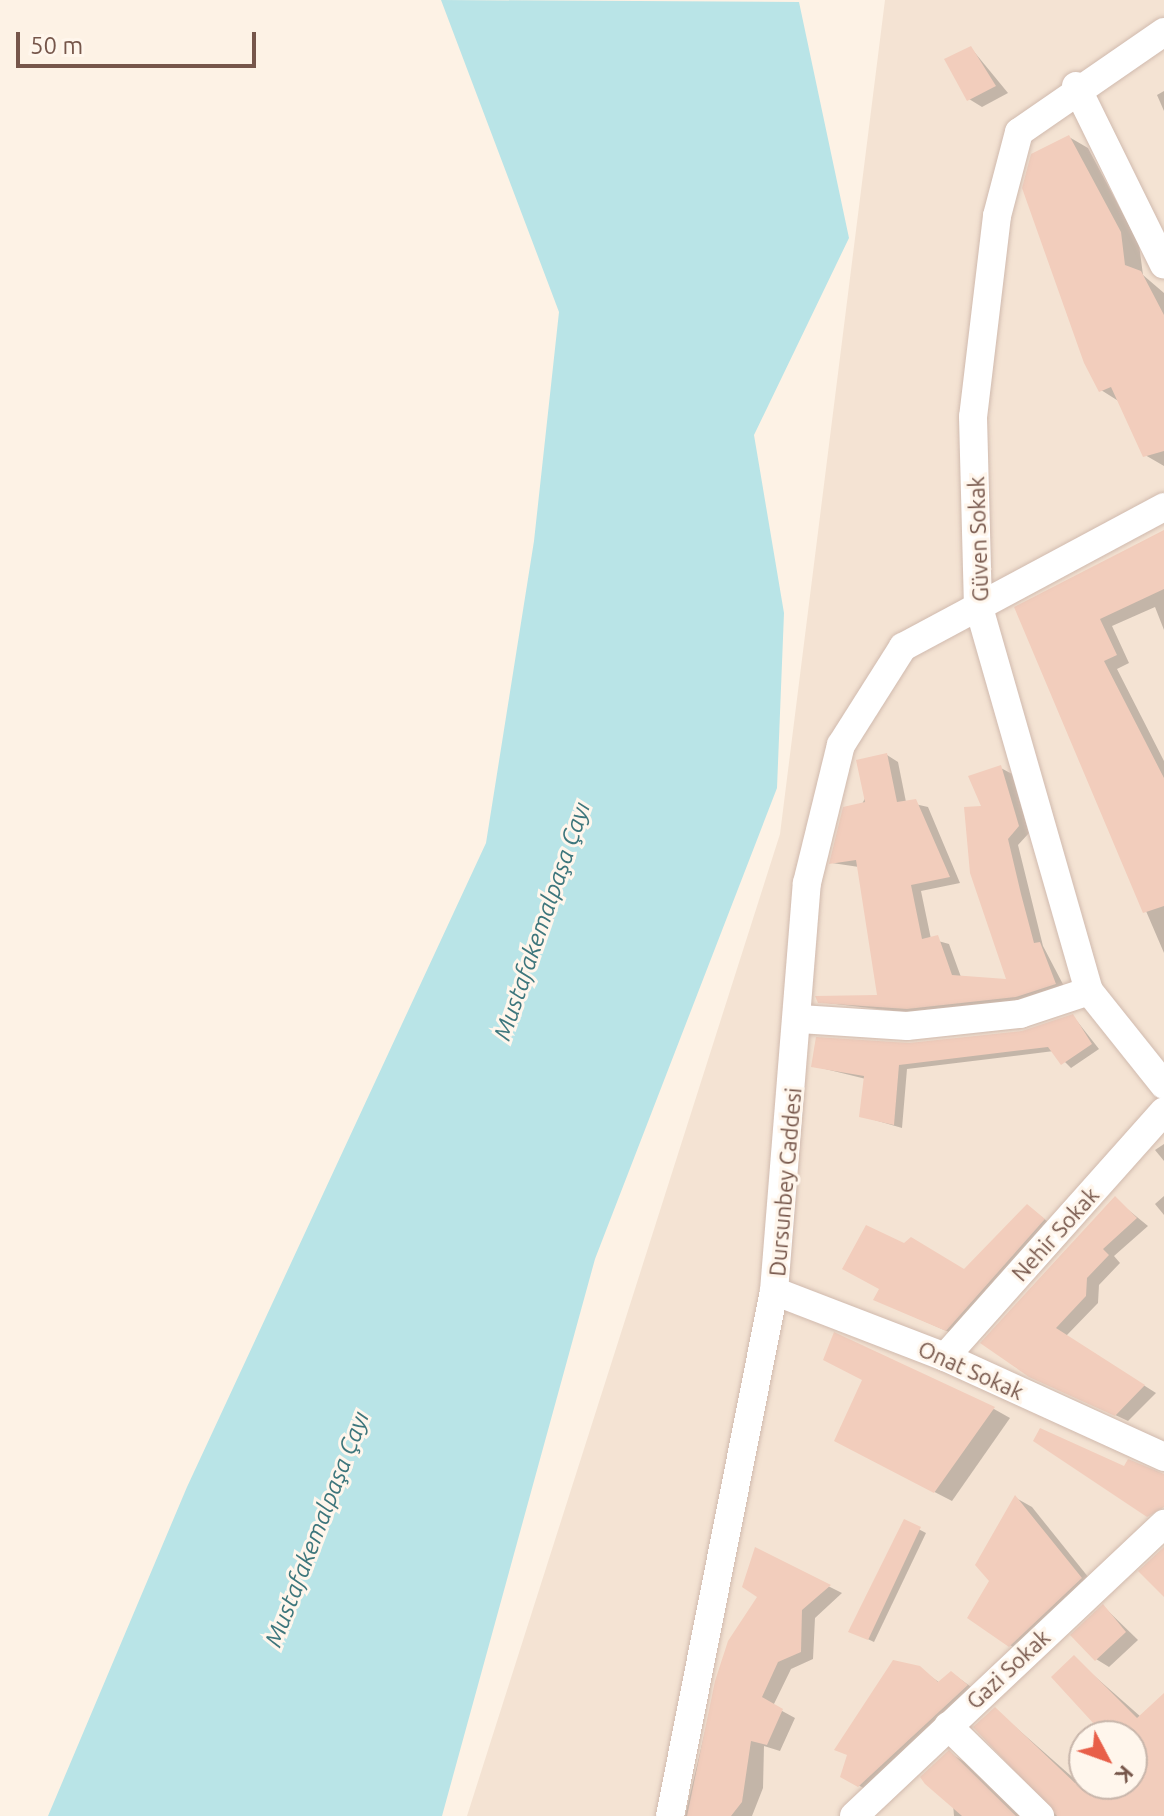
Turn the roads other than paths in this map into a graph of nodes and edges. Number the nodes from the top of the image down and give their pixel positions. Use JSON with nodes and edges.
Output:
{"nodes":[{"id":1,"x":1164,"y":32,"type":"edge"},
{"id":2,"x":1076,"y":86,"type":"junction"},
{"id":3,"x":1164,"y":265,"type":"edge"},
{"id":4,"x":1164,"y":507,"type":"edge"},
{"id":5,"x":978,"y":604,"type":"junction"},
{"id":6,"x":1089,"y":991,"type":"junction"},
{"id":7,"x":800,"y":1019,"type":"junction"},
{"id":8,"x":1164,"y":1085,"type":"edge"},
{"id":9,"x":1164,"y":1111,"type":"edge"},
{"id":10,"x":774,"y":1291,"type":"junction"},
{"id":11,"x":945,"y":1357,"type":"junction"},
{"id":12,"x":1164,"y":1457,"type":"edge"},
{"id":13,"x":1164,"y":1524,"type":"edge"},
{"id":14,"x":948,"y":1726,"type":"junction"},
{"id":15,"x":670,"y":1816,"type":"edge"},
{"id":16,"x":854,"y":1816,"type":"edge"},
{"id":17,"x":1040,"y":1816,"type":"edge"}],
"edges":[{"from":1,"to":2,"type":"street","name":"Güven Sokak"},
{"from":2,"to":3,"type":"street"},
{"from":2,"to":5,"type":"street","name":"Güven Sokak"},
{"from":4,"to":5,"type":"street","name":"Dursunbey Caddesi"},
{"from":5,"to":6,"type":"street","name":"Güven Sokak"},
{"from":5,"to":7,"type":"street","name":"Dursunbey Caddesi"},
{"from":6,"to":7,"type":"street"},
{"from":6,"to":8,"type":"street","name":"Güven Sokak"},
{"from":7,"to":10,"type":"street","name":"Dursunbey Caddesi"},
{"from":9,"to":11,"type":"street","name":"Nehir Sokak"},
{"from":10,"to":11,"type":"street","name":"Onat Sokak"},
{"from":10,"to":15,"type":"street","name":"Dursunbey Caddesi"},
{"from":11,"to":12,"type":"street","name":"Onat Sokak"},
{"from":13,"to":14,"type":"street","name":"Gazi Sokak"},
{"from":14,"to":16,"type":"street","name":"Gazi Sokak"},
{"from":14,"to":17,"type":"street"}]}
